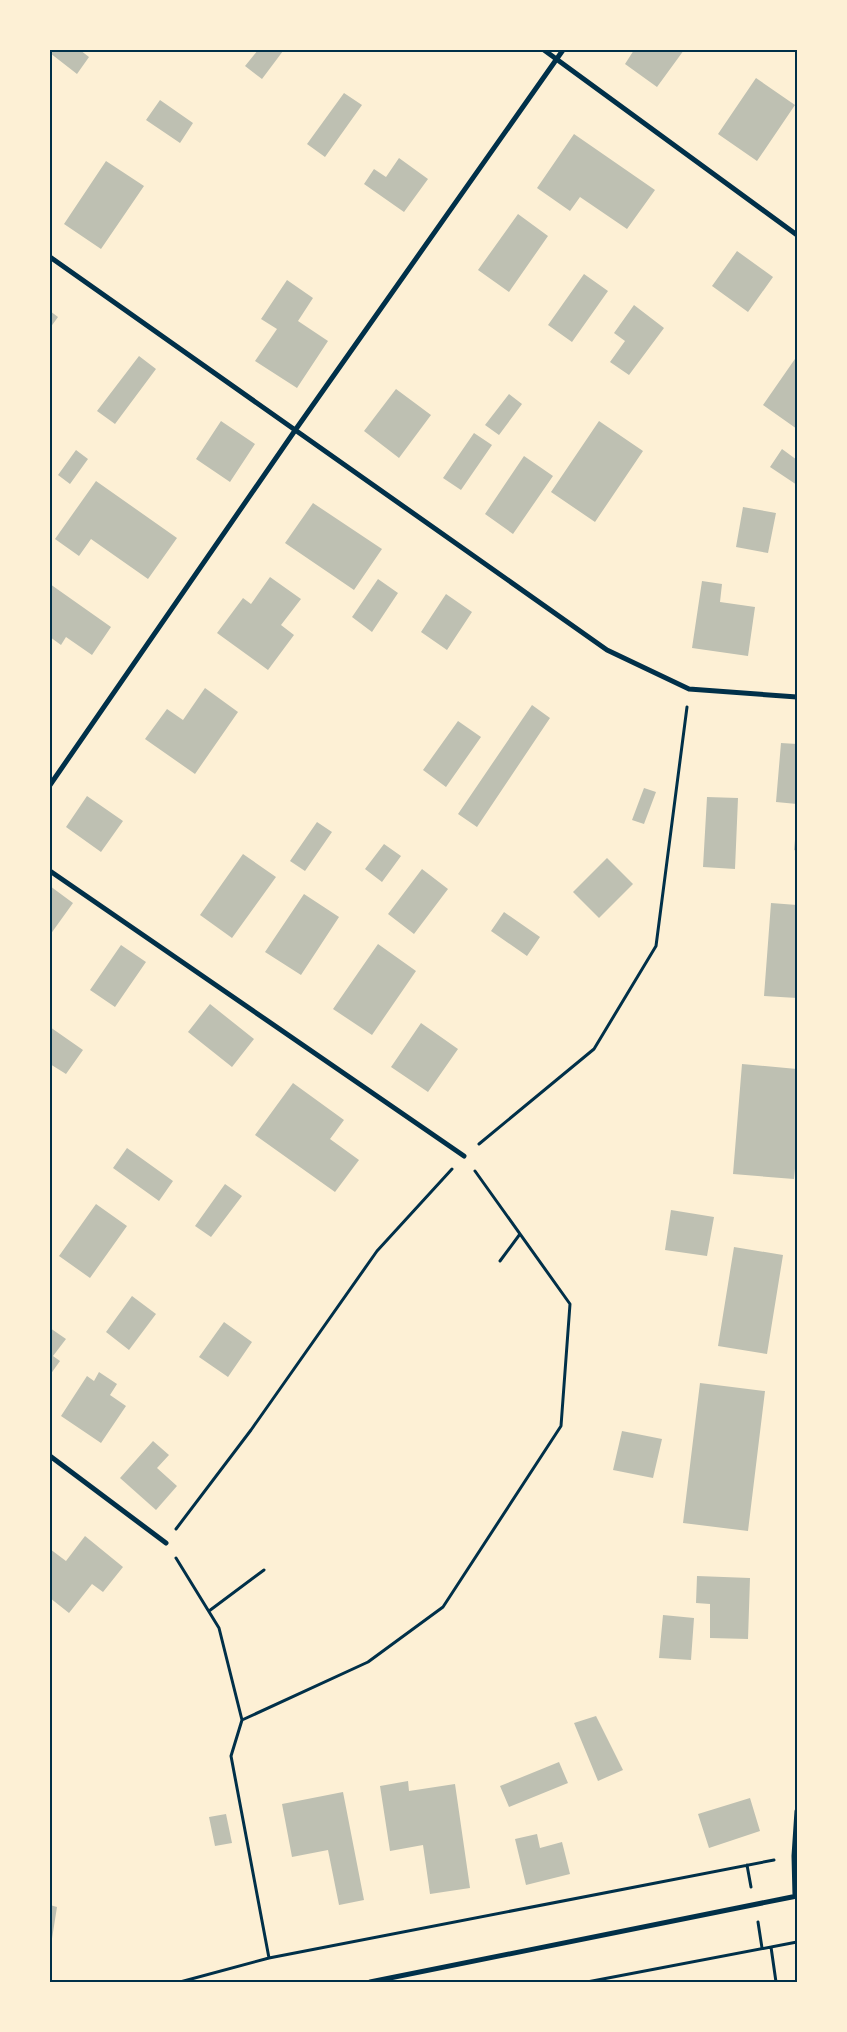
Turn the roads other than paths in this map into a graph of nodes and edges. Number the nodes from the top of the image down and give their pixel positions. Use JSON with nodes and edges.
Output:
{"nodes":[{"id":1,"x":544,"y":50,"type":"edge"},
{"id":2,"x":563,"y":50,"type":"edge"},
{"id":3,"x":557,"y":59,"type":"junction"},
{"id":4,"x":797,"y":235,"type":"edge"},
{"id":5,"x":50,"y":257,"type":"edge"},
{"id":6,"x":296,"y":429,"type":"junction"},
{"id":7,"x":797,"y":697,"type":"edge"},
{"id":8,"x":50,"y":785,"type":"edge"},
{"id":9,"x":50,"y":871,"type":"edge"},
{"id":10,"x":464,"y":1156,"type":"road end"},
{"id":11,"x":50,"y":1456,"type":"edge"},
{"id":12,"x":166,"y":1542,"type":"road end"},
{"id":13,"x":797,"y":1811,"type":"edge"},
{"id":14,"x":796,"y":1896,"type":"edge"},
{"id":15,"x":370,"y":1982,"type":"edge"}],
"edges":[{"from":1,"to":3,"type":"street"},
{"from":2,"to":3,"type":"street"},
{"from":3,"to":4,"type":"street"},
{"from":3,"to":6,"type":"street"},
{"from":5,"to":6,"type":"street"},
{"from":6,"to":7,"type":"street"},
{"from":6,"to":8,"type":"street"},
{"from":9,"to":10,"type":"street"},
{"from":11,"to":12,"type":"street"},
{"from":13,"to":14,"type":"street"},
{"from":14,"to":15,"type":"street"}]}
